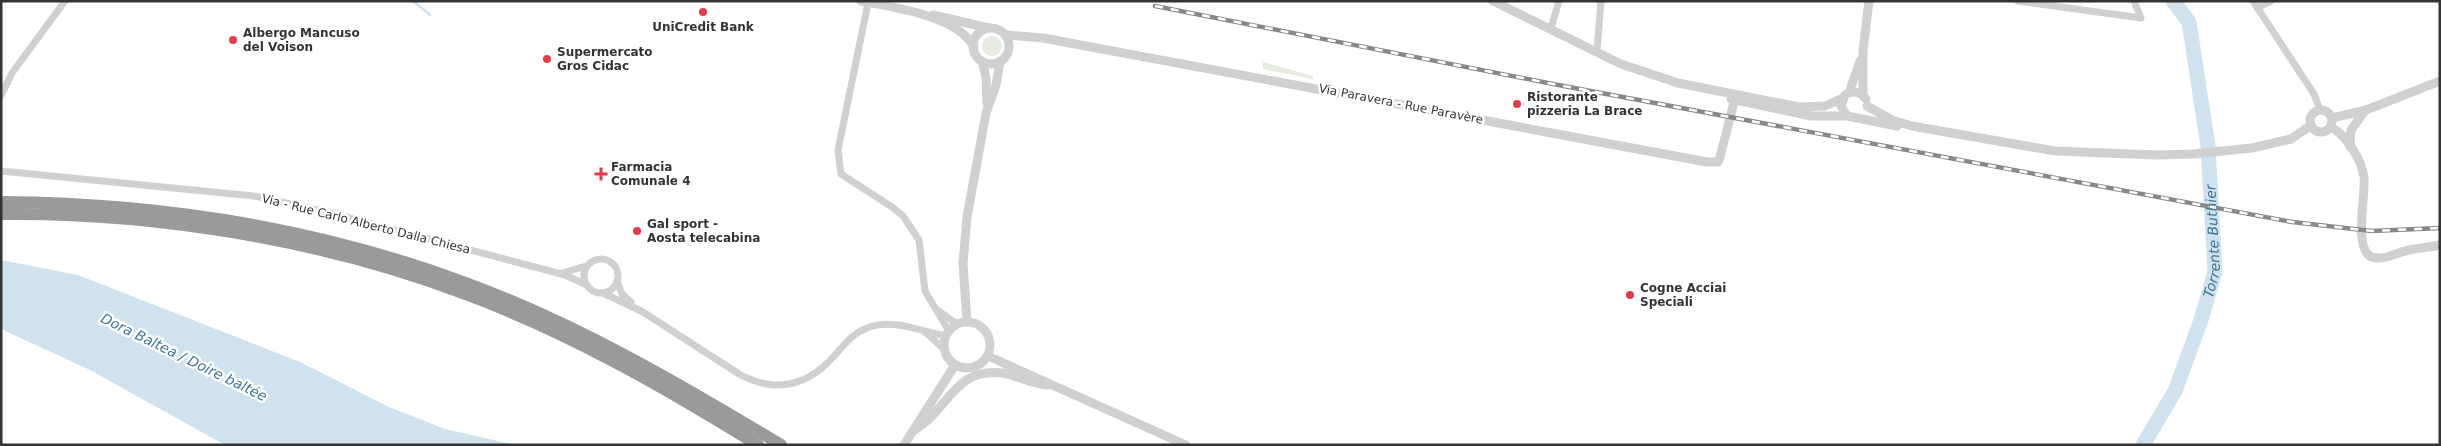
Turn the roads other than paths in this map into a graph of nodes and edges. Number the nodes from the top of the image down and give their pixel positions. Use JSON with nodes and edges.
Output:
{"nodes":[{"id":1,"x":65,"y":1,"type":"edge"},
{"id":2,"x":1493,"y":1,"type":"edge"},
{"id":3,"x":1558,"y":1,"type":"edge"},
{"id":4,"x":1601,"y":1,"type":"edge"},
{"id":5,"x":1869,"y":1,"type":"edge"},
{"id":6,"x":2018,"y":1,"type":"edge"},
{"id":7,"x":2134,"y":1,"type":"edge"},
{"id":8,"x":2253,"y":1,"type":"edge"},
{"id":9,"x":2271,"y":1,"type":"edge"},
{"id":10,"x":865,"y":2,"type":"edge"},
{"id":11,"x":2257,"y":8,"type":"junction"},
{"id":12,"x":916,"y":13,"type":"junction"},
{"id":13,"x":990,"y":28,"type":"junction"},
{"id":14,"x":1551,"y":28,"type":"junction"},
{"id":15,"x":1006,"y":35,"type":"junction"},
{"id":16,"x":1027,"y":38,"type":"junction"},
{"id":17,"x":974,"y":47,"type":"junction"},
{"id":18,"x":1008,"y":51,"type":"junction"},
{"id":19,"x":1597,"y":51,"type":"junction"},
{"id":20,"x":1863,"y":51,"type":"junction"},
{"id":21,"x":982,"y":61,"type":"junction"},
{"id":22,"x":1000,"y":61,"type":"junction"},
{"id":23,"x":2440,"y":81,"type":"edge"},
{"id":24,"x":1690,"y":86,"type":"junction"},
{"id":25,"x":1,"y":96,"type":"edge"},
{"id":26,"x":1846,"y":96,"type":"junction"},
{"id":27,"x":1863,"y":96,"type":"junction"},
{"id":28,"x":1737,"y":104,"type":"junction"},
{"id":29,"x":1867,"y":106,"type":"junction"},
{"id":30,"x":1810,"y":108,"type":"junction"},
{"id":31,"x":2320,"y":110,"type":"junction"},
{"id":32,"x":2366,"y":110,"type":"junction"},
{"id":33,"x":986,"y":113,"type":"junction"},
{"id":34,"x":1847,"y":116,"type":"junction"},
{"id":35,"x":1856,"y":118,"type":"junction"},
{"id":36,"x":2331,"y":122,"type":"junction"},
{"id":37,"x":1912,"y":126,"type":"junction"},
{"id":38,"x":2310,"y":126,"type":"junction"},
{"id":39,"x":2350,"y":147,"type":"junction"},
{"id":40,"x":1,"y":171,"type":"edge"},
{"id":41,"x":1,"y":202,"type":"edge"},
{"id":42,"x":1,"y":214,"type":"edge"},
{"id":43,"x":2440,"y":245,"type":"edge"},
{"id":44,"x":586,"y":266,"type":"junction"},
{"id":45,"x":549,"y":271,"type":"junction"},
{"id":46,"x":617,"y":281,"type":"junction"},
{"id":47,"x":587,"y":285,"type":"junction"},
{"id":48,"x":603,"y":293,"type":"junction"},
{"id":49,"x":934,"y":306,"type":"junction"},
{"id":50,"x":643,"y":312,"type":"junction"},
{"id":51,"x":967,"y":322,"type":"junction"},
{"id":52,"x":957,"y":324,"type":"junction"},
{"id":53,"x":924,"y":332,"type":"junction"},
{"id":54,"x":947,"y":333,"type":"junction"},
{"id":55,"x":944,"y":349,"type":"junction"},
{"id":56,"x":988,"y":356,"type":"junction"},
{"id":57,"x":955,"y":365,"type":"junction"},
{"id":58,"x":1054,"y":385,"type":"junction"},
{"id":59,"x":913,"y":431,"type":"junction"},
{"id":60,"x":758,"y":445,"type":"edge"},
{"id":61,"x":781,"y":445,"type":"edge"},
{"id":62,"x":904,"y":445,"type":"edge"},
{"id":63,"x":1186,"y":445,"type":"edge"}],
"edges":[{"from":1,"to":25,"type":"street"},
{"from":2,"to":14,"type":"street"},
{"from":3,"to":14,"type":"street"},
{"from":4,"to":19,"type":"street"},
{"from":5,"to":20,"type":"street"},
{"from":6,"to":7,"type":"street"},
{"from":8,"to":11,"type":"street"},
{"from":9,"to":11,"type":"street"},
{"from":10,"to":12,"type":"street"},
{"from":10,"to":49,"type":"street"},
{"from":11,"to":31,"type":"street"},
{"from":12,"to":13,"type":"street"},
{"from":12,"to":17,"type":"street"},
{"from":13,"to":15,"type":"street"},
{"from":13,"to":17,"type":"street"},
{"from":14,"to":19,"type":"street"},
{"from":15,"to":16,"type":"street","name":"Via Paravera - Rue Paravère"},
{"from":15,"to":18,"type":"street"},
{"from":16,"to":18,"type":"street"},
{"from":16,"to":28,"type":"street","name":"Via Paravera - Rue Paravère"},
{"from":17,"to":21,"type":"street"},
{"from":18,"to":22,"type":"street"},
{"from":19,"to":24,"type":"street"},
{"from":20,"to":26,"type":"street"},
{"from":20,"to":27,"type":"street"},
{"from":21,"to":22,"type":"street"},
{"from":21,"to":33,"type":"street"},
{"from":22,"to":33,"type":"street"},
{"from":23,"to":32,"type":"street"},
{"from":24,"to":28,"type":"street"},
{"from":24,"to":30,"type":"street"},
{"from":26,"to":27,"type":"street"},
{"from":26,"to":30,"type":"street"},
{"from":26,"to":34,"type":"street"},
{"from":27,"to":29,"type":"street"},
{"from":28,"to":30,"type":"street"},
{"from":28,"to":34,"type":"street"},
{"from":29,"to":35,"type":"street"},
{"from":29,"to":37,"type":"street"},
{"from":31,"to":36,"type":"street"},
{"from":31,"to":38,"type":"street"},
{"from":32,"to":36,"type":"street"},
{"from":32,"to":39,"type":"street"},
{"from":33,"to":51,"type":"street"},
{"from":34,"to":35,"type":"street"},
{"from":35,"to":37,"type":"street"},
{"from":36,"to":38,"type":"street"},
{"from":36,"to":39,"type":"street"},
{"from":37,"to":38,"type":"street"},
{"from":39,"to":43,"type":"street"},
{"from":40,"to":45,"type":"street","name":"Via - Rue Carlo Alberto Dalla Chiesa"},
{"from":41,"to":61,"type":"highway"},
{"from":42,"to":60,"type":"highway"},
{"from":44,"to":45,"type":"street"},
{"from":44,"to":46,"type":"street"},
{"from":44,"to":47,"type":"street"},
{"from":45,"to":47,"type":"street","name":"Via - Rue Carlo Alberto Dalla Chiesa"},
{"from":46,"to":48,"type":"street"},
{"from":46,"to":50,"type":"street"},
{"from":47,"to":48,"type":"street"},
{"from":48,"to":50,"type":"street"},
{"from":49,"to":52,"type":"street"},
{"from":49,"to":54,"type":"street"},
{"from":50,"to":53,"type":"street"},
{"from":51,"to":52,"type":"street"},
{"from":51,"to":56,"type":"street"},
{"from":52,"to":54,"type":"street"},
{"from":53,"to":54,"type":"street"},
{"from":53,"to":55,"type":"street"},
{"from":54,"to":55,"type":"street"},
{"from":55,"to":57,"type":"street"},
{"from":56,"to":57,"type":"street"},
{"from":56,"to":58,"type":"street"},
{"from":57,"to":59,"type":"street"},
{"from":58,"to":59,"type":"street"},
{"from":58,"to":63,"type":"street"},
{"from":59,"to":62,"type":"street"}]}
